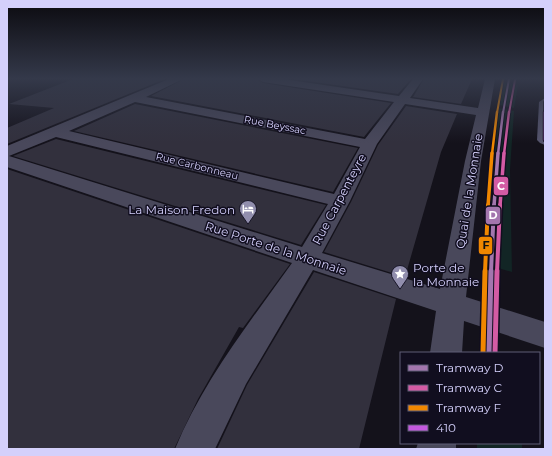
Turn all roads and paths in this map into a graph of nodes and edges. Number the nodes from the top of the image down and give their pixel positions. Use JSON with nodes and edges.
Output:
{"nodes":[{"id":1,"x":129,"y":100,"type":"edge"},
{"id":2,"x":146,"y":100,"type":"edge"},
{"id":3,"x":400,"y":100,"type":"edge"},
{"id":4,"x":453,"y":100,"type":"edge"},
{"id":5,"x":485,"y":100,"type":"edge"},
{"id":6,"x":545,"y":102,"type":"edge"},
{"id":7,"x":482,"y":112,"type":"junction"},
{"id":8,"x":55,"y":132,"type":"junction"},
{"id":9,"x":545,"y":140,"type":"edge"},
{"id":10,"x":369,"y":144,"type":"junction"},
{"id":11,"x":7,"y":152,"type":"edge"},
{"id":12,"x":7,"y":162,"type":"edge"},
{"id":13,"x":340,"y":201,"type":"junction"},
{"id":14,"x":307,"y":259,"type":"junction"},
{"id":15,"x":451,"y":305,"type":"junction"},
{"id":16,"x":545,"y":336,"type":"edge"},
{"id":17,"x":446,"y":352,"type":"edge"},
{"id":18,"x":195,"y":449,"type":"edge"}],
"edges":[{"from":1,"to":8,"type":"street"},
{"from":2,"to":10,"type":"street","name":"Rue Beyssac"},
{"from":3,"to":10,"type":"street","name":"Rue Carpenteyre"},
{"from":4,"to":7,"type":"street"},
{"from":5,"to":7,"type":"street","name":"Quai de la Monnaie"},
{"from":6,"to":9,"type":"main road"},
{"from":7,"to":15,"type":"street","name":"Quai de la Monnaie"},
{"from":8,"to":11,"type":"street"},
{"from":8,"to":13,"type":"street","name":"Rue Carbonneau"},
{"from":10,"to":13,"type":"street","name":"Rue Carpenteyre"},
{"from":12,"to":14,"type":"street","name":"Rue Porte de la Monnaie"},
{"from":13,"to":14,"type":"street","name":"Rue Carpenteyre"},
{"from":14,"to":15,"type":"street","name":"Rue Porte de la Monnaie"},
{"from":14,"to":18,"type":"street","name":"Rue Carpenteyre"},
{"from":15,"to":16,"type":"street","name":"Rue Porte de la Monnaie"},
{"from":15,"to":17,"type":"street","name":"Quai de la Monnaie"}]}
